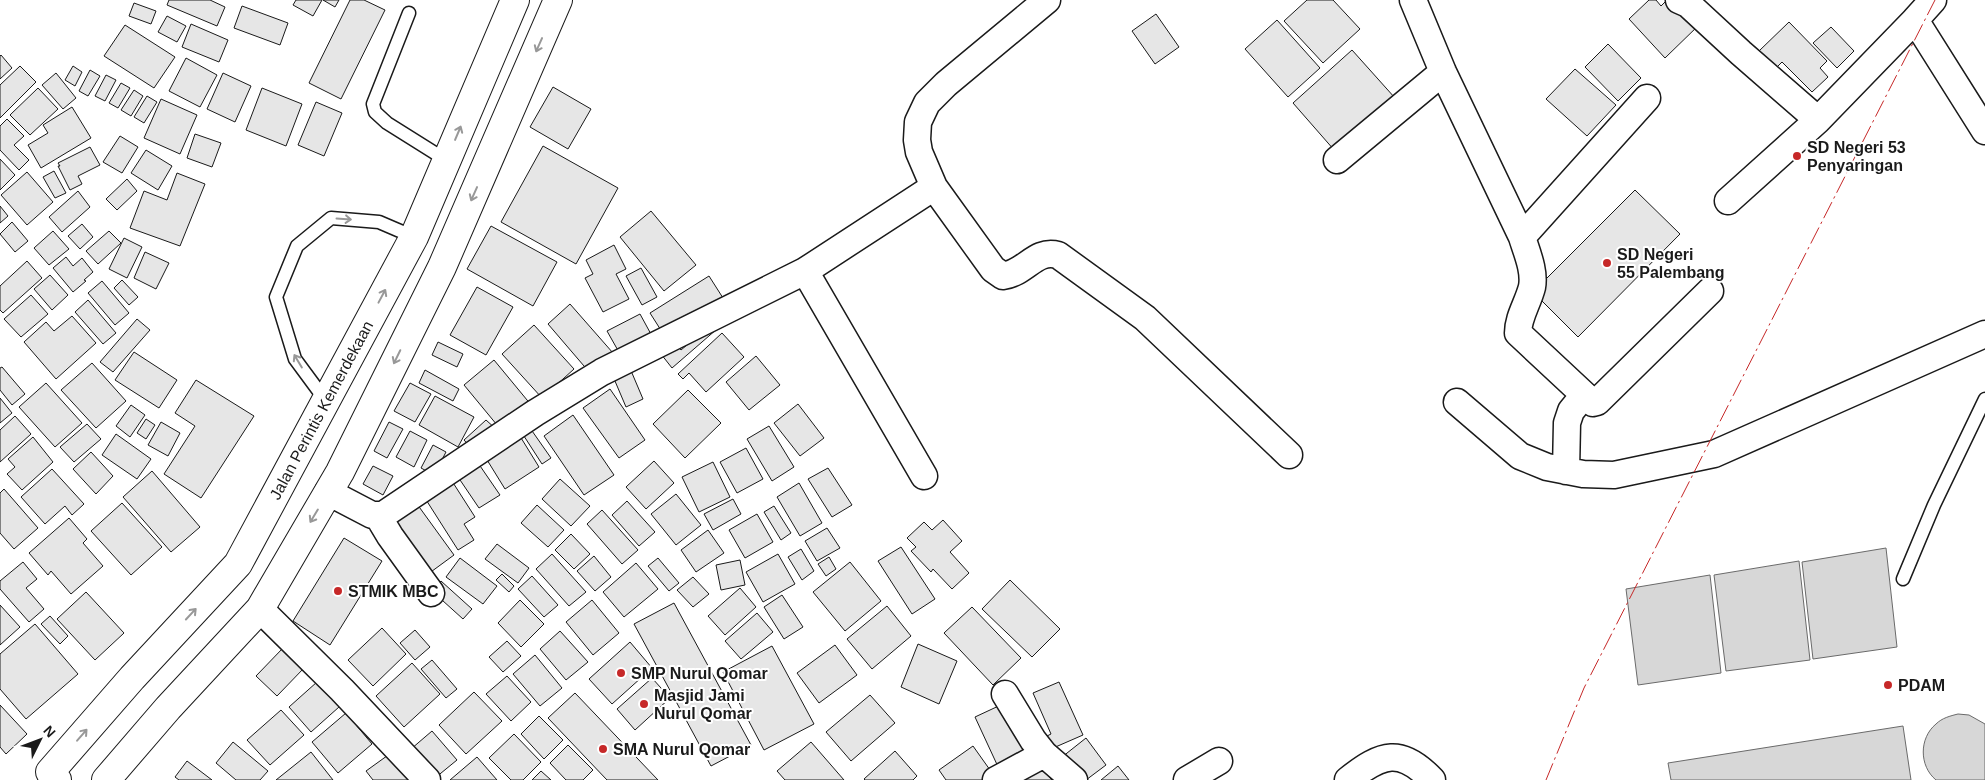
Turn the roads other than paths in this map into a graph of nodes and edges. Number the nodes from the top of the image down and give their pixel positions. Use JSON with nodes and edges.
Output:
{"nodes":[{"id":1,"x":515,"y":0,"type":"edge"},
{"id":2,"x":558,"y":0,"type":"edge"},
{"id":3,"x":1047,"y":0,"type":"edge"},
{"id":4,"x":1413,"y":0,"type":"edge"},
{"id":5,"x":1679,"y":0,"type":"edge"},
{"id":6,"x":1933,"y":0,"type":"edge"},
{"id":7,"x":409,"y":13,"type":"dead end"},
{"id":8,"x":1915,"y":20,"type":"junction"},
{"id":9,"x":1443,"y":72,"type":"junction"},
{"id":10,"x":1647,"y":98,"type":"dead end"},
{"id":11,"x":1818,"y":120,"type":"junction"},
{"id":12,"x":1985,"y":131,"type":"edge"},
{"id":13,"x":446,"y":160,"type":"junction"},
{"id":14,"x":1337,"y":160,"type":"dead end"},
{"id":15,"x":934,"y":186,"type":"junction"},
{"id":16,"x":1728,"y":201,"type":"dead end"},
{"id":17,"x":414,"y":237,"type":"junction"},
{"id":18,"x":1522,"y":237,"type":"junction"},
{"id":19,"x":805,"y":271,"type":"junction"},
{"id":20,"x":1710,"y":291,"type":"dead end"},
{"id":21,"x":1985,"y":334,"type":"edge"},
{"id":22,"x":1584,"y":395,"type":"junction"},
{"id":23,"x":1985,"y":399,"type":"edge"},
{"id":24,"x":326,"y":401,"type":"junction"},
{"id":25,"x":1457,"y":402,"type":"dead end"},
{"id":26,"x":1289,"y":455,"type":"dead end"},
{"id":27,"x":1566,"y":471,"type":"junction"},
{"id":28,"x":924,"y":476,"type":"dead end"},
{"id":29,"x":328,"y":492,"type":"junction"},
{"id":30,"x":378,"y":516,"type":"junction"},
{"id":31,"x":1903,"y":579,"type":"dead end"},
{"id":32,"x":431,"y":593,"type":"dead end"},
{"id":33,"x":260,"y":609,"type":"junction"},
{"id":34,"x":1005,"y":694,"type":"dead end"},
{"id":35,"x":1044,"y":754,"type":"junction"},
{"id":36,"x":1218,"y":761,"type":"dead end"},
{"id":37,"x":54,"y":776,"type":"edge"},
{"id":38,"x":106,"y":780,"type":"edge"},
{"id":39,"x":427,"y":780,"type":"edge"},
{"id":40,"x":996,"y":780,"type":"edge"},
{"id":41,"x":1074,"y":780,"type":"edge"},
{"id":42,"x":1187,"y":780,"type":"edge"},
{"id":43,"x":1348,"y":780,"type":"edge"},
{"id":44,"x":1432,"y":780,"type":"edge"}],
"edges":[{"from":13,"to":1,"type":"highway","name":"Jalan Perintis Kemerdekaan","one_way":true},
{"from":2,"to":29,"type":"highway","one_way":true},
{"from":3,"to":15,"type":"street"},
{"from":4,"to":9,"type":"street"},
{"from":5,"to":11,"type":"street"},
{"from":6,"to":8,"type":"street"},
{"from":7,"to":13,"type":"lane"},
{"from":8,"to":11,"type":"street"},
{"from":8,"to":12,"type":"street"},
{"from":9,"to":14,"type":"street"},
{"from":9,"to":18,"type":"street"},
{"from":10,"to":18,"type":"street"},
{"from":11,"to":16,"type":"street"},
{"from":13,"to":17,"type":"highway","name":"Jalan Perintis Kemerdekaan"},
{"from":15,"to":19,"type":"street"},
{"from":15,"to":26,"type":"street"},
{"from":24,"to":17,"type":"highway","name":"Jalan Perintis Kemerdekaan","one_way":true},
{"from":24,"to":17,"type":"lane","one_way":true},
{"from":18,"to":22,"type":"street"},
{"from":19,"to":28,"type":"street"},
{"from":19,"to":30,"type":"street"},
{"from":20,"to":22,"type":"street"},
{"from":21,"to":27,"type":"street"},
{"from":22,"to":27,"type":"street"},
{"from":23,"to":31,"type":"lane"},
{"from":37,"to":24,"type":"highway","name":"Jalan Perintis Kemerdekaan","one_way":true},
{"from":25,"to":27,"type":"street"},
{"from":29,"to":30,"type":"street"},
{"from":29,"to":33,"type":"highway","one_way":true},
{"from":30,"to":32,"type":"street"},
{"from":33,"to":38,"type":"highway"},
{"from":33,"to":39,"type":"street"},
{"from":34,"to":35,"type":"street"},
{"from":35,"to":40,"type":"street"},
{"from":35,"to":41,"type":"street"},
{"from":36,"to":42,"type":"street"},
{"from":43,"to":44,"type":"street"}]}
